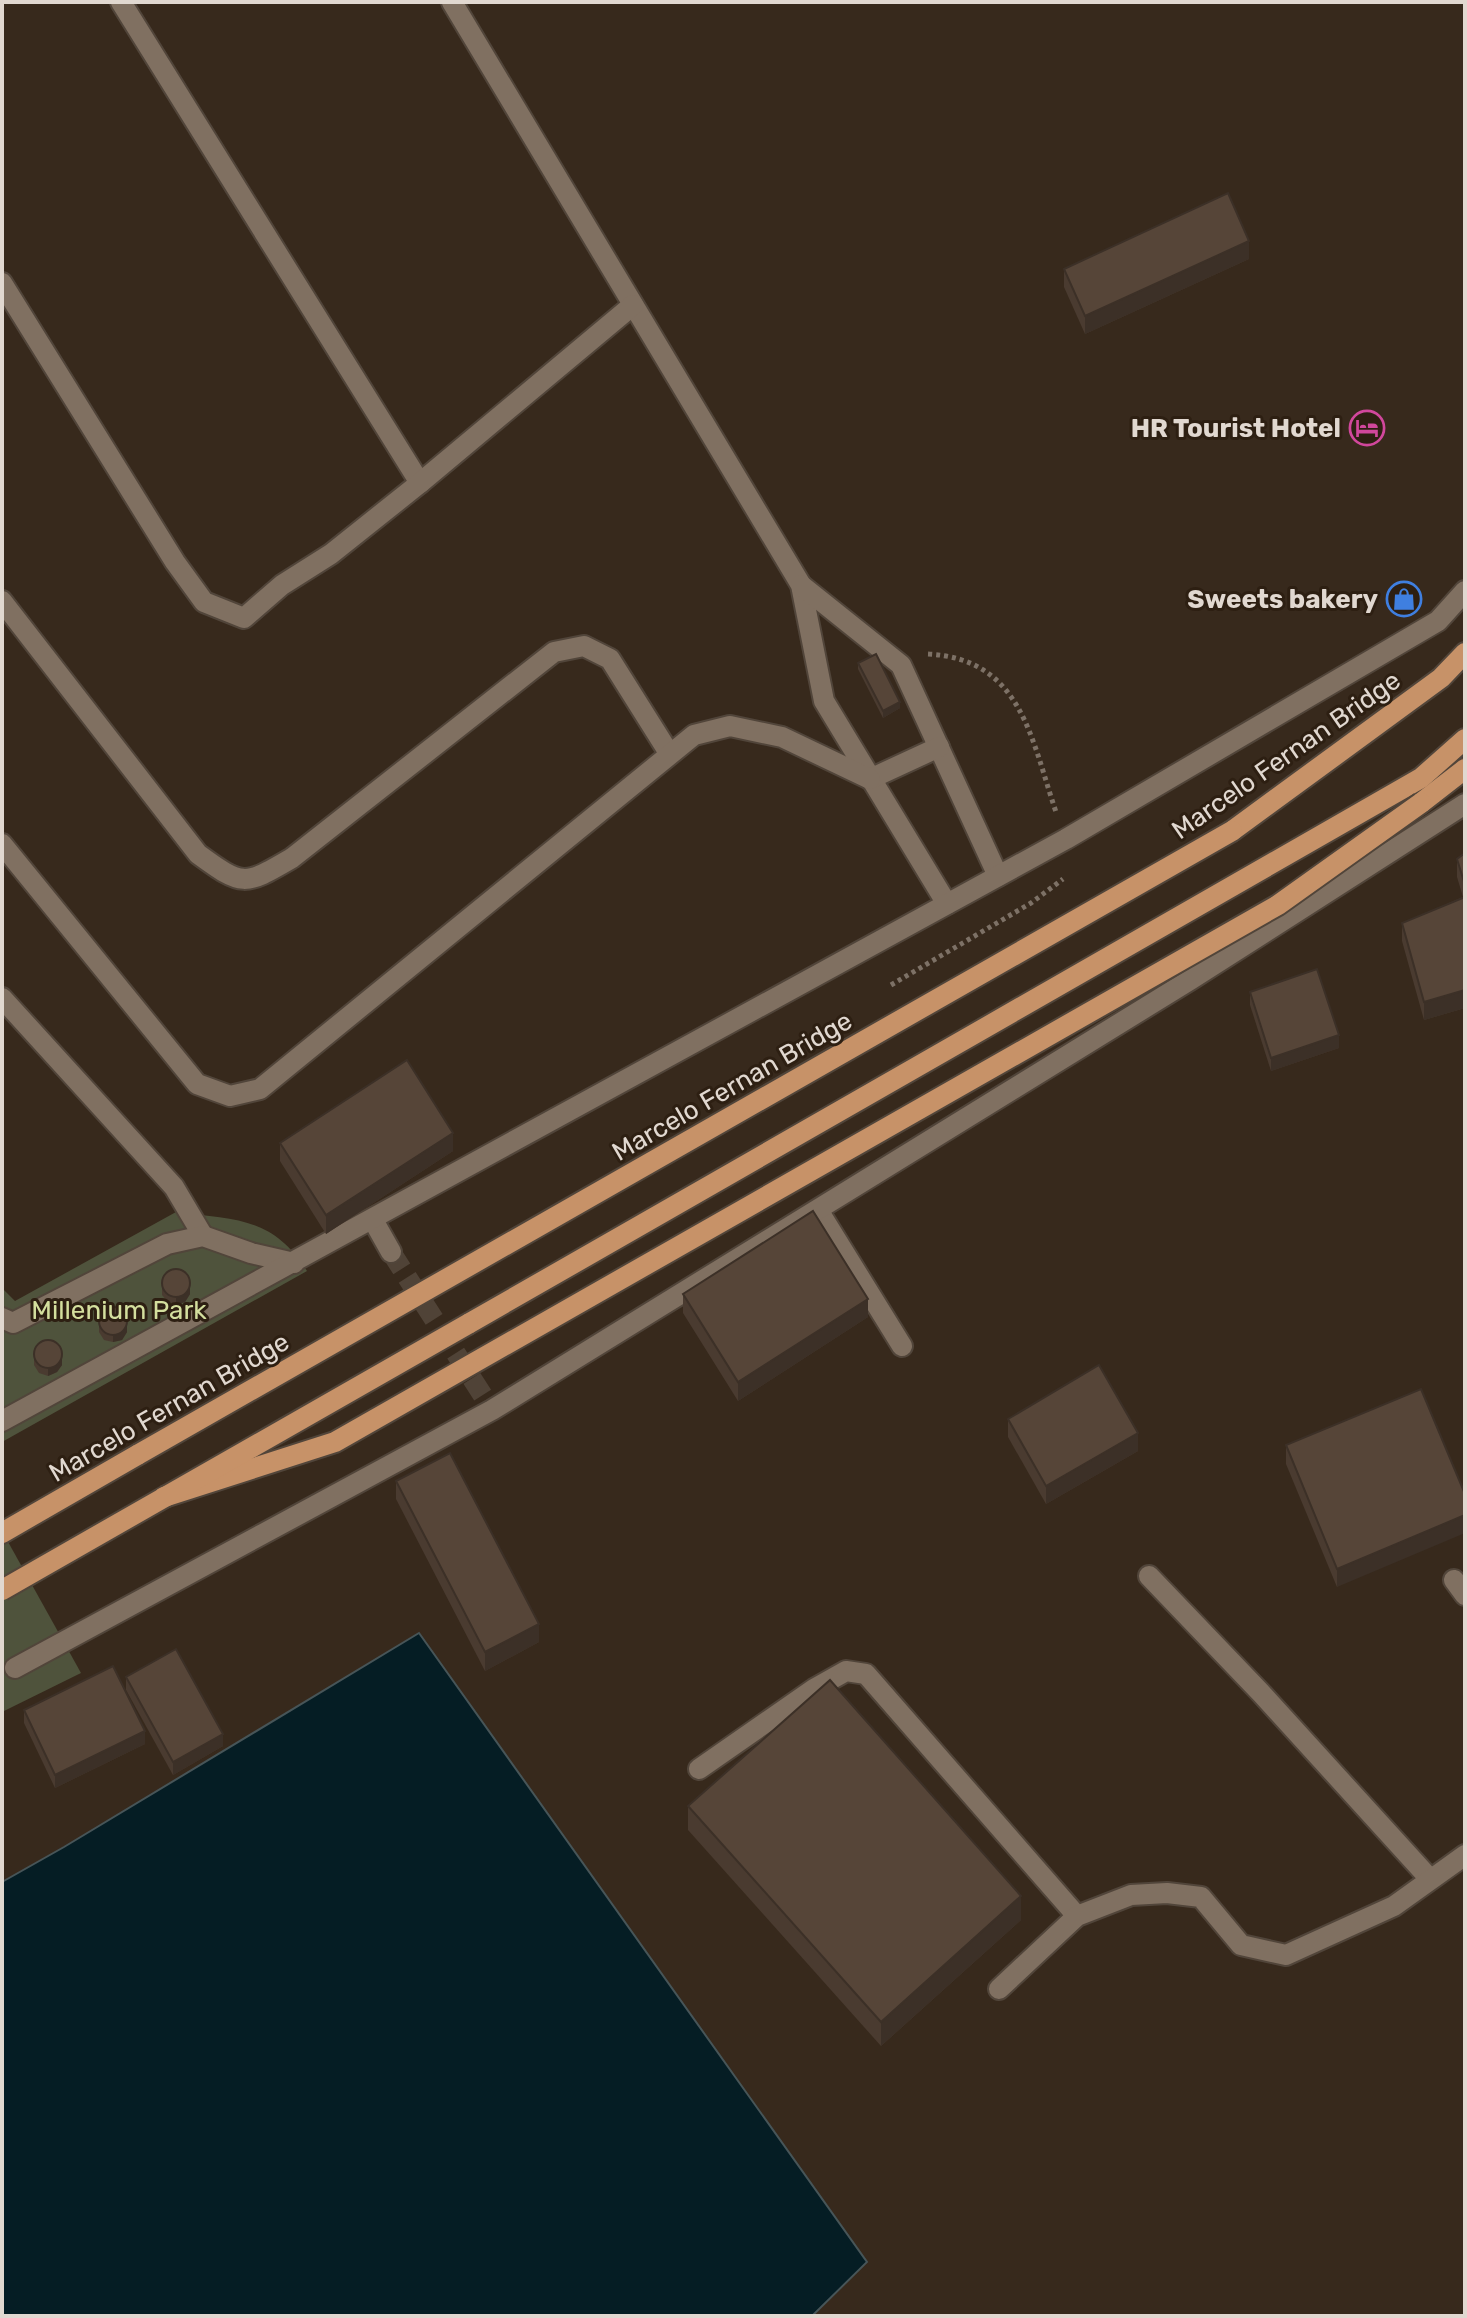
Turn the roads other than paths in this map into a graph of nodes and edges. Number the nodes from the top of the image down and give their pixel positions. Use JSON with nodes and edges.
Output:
{"nodes":[{"id":1,"x":121,"y":2,"type":"edge"},
{"id":2,"x":452,"y":2,"type":"edge"},
{"id":3,"x":2,"y":283,"type":"edge"},
{"id":4,"x":633,"y":305,"type":"junction"},
{"id":5,"x":420,"y":483,"type":"junction"},
{"id":6,"x":801,"y":585,"type":"junction"},
{"id":7,"x":1465,"y":591,"type":"edge"},
{"id":8,"x":2,"y":601,"type":"edge"},
{"id":9,"x":1465,"y":653,"type":"edge"},
{"id":10,"x":1465,"y":666,"type":"edge"},
{"id":11,"x":1441,"y":678,"type":"junction"},
{"id":12,"x":1465,"y":739,"type":"edge"},
{"id":13,"x":939,"y":747,"type":"junction"},
{"id":14,"x":669,"y":753,"type":"junction"},
{"id":15,"x":1465,"y":769,"type":"edge"},
{"id":16,"x":870,"y":779,"type":"junction"},
{"id":17,"x":1465,"y":804,"type":"edge"},
{"id":18,"x":2,"y":844,"type":"edge"},
{"id":19,"x":998,"y":876,"type":"junction"},
{"id":20,"x":947,"y":904,"type":"junction"},
{"id":21,"x":2,"y":998,"type":"edge"},
{"id":22,"x":818,"y":1210,"type":"junction"},
{"id":23,"x":373,"y":1220,"type":"junction"},
{"id":24,"x":203,"y":1236,"type":"junction"},
{"id":25,"x":391,"y":1252,"type":"tunnel mouth"},
{"id":26,"x":294,"y":1263,"type":"junction"},
{"id":27,"x":2,"y":1318,"type":"edge"},
{"id":28,"x":902,"y":1346,"type":"dead end"},
{"id":29,"x":2,"y":1421,"type":"edge"},
{"id":30,"x":164,"y":1497,"type":"junction"},
{"id":31,"x":2,"y":1533,"type":"edge"},
{"id":32,"x":1149,"y":1576,"type":"dead end"},
{"id":33,"x":2,"y":1590,"type":"edge"},
{"id":34,"x":15,"y":1668,"type":"dead end"},
{"id":35,"x":699,"y":1769,"type":"dead end"},
{"id":36,"x":1465,"y":1855,"type":"edge"},
{"id":37,"x":1430,"y":1879,"type":"junction"},
{"id":38,"x":1077,"y":1916,"type":"junction"},
{"id":39,"x":999,"y":1989,"type":"dead end"}],
"edges":[{"from":1,"to":5,"type":"street"},
{"from":2,"to":4,"type":"street"},
{"from":3,"to":5,"type":"street"},
{"from":4,"to":5,"type":"street"},
{"from":4,"to":6,"type":"street"},
{"from":6,"to":13,"type":"street"},
{"from":6,"to":16,"type":"street"},
{"from":7,"to":19,"type":"street"},
{"from":8,"to":14,"type":"street"},
{"from":9,"to":11,"type":"main road","name":"Marcelo Fernan Bridge"},
{"from":10,"to":11,"type":"main road"},
{"from":11,"to":31,"type":"main road","name":"Marcelo Fernan Bridge","bridge":true},
{"from":12,"to":30,"type":"main road","bridge":true},
{"from":13,"to":16,"type":"street"},
{"from":13,"to":19,"type":"street"},
{"from":14,"to":16,"type":"street"},
{"from":14,"to":18,"type":"street"},
{"from":15,"to":30,"type":"main road","bridge":true},
{"from":16,"to":20,"type":"street"},
{"from":17,"to":22,"type":"street"},
{"from":19,"to":20,"type":"street"},
{"from":20,"to":23,"type":"street"},
{"from":21,"to":24,"type":"street"},
{"from":22,"to":28,"type":"street"},
{"from":22,"to":34,"type":"street"},
{"from":23,"to":25,"type":"street"},
{"from":23,"to":26,"type":"street"},
{"from":24,"to":26,"type":"street"},
{"from":24,"to":27,"type":"street"},
{"from":26,"to":29,"type":"street"},
{"from":30,"to":33,"type":"main road","bridge":true},
{"from":32,"to":37,"type":"street"},
{"from":35,"to":38,"type":"street"},
{"from":36,"to":37,"type":"street"},
{"from":37,"to":38,"type":"street"},
{"from":38,"to":39,"type":"street"}]}
